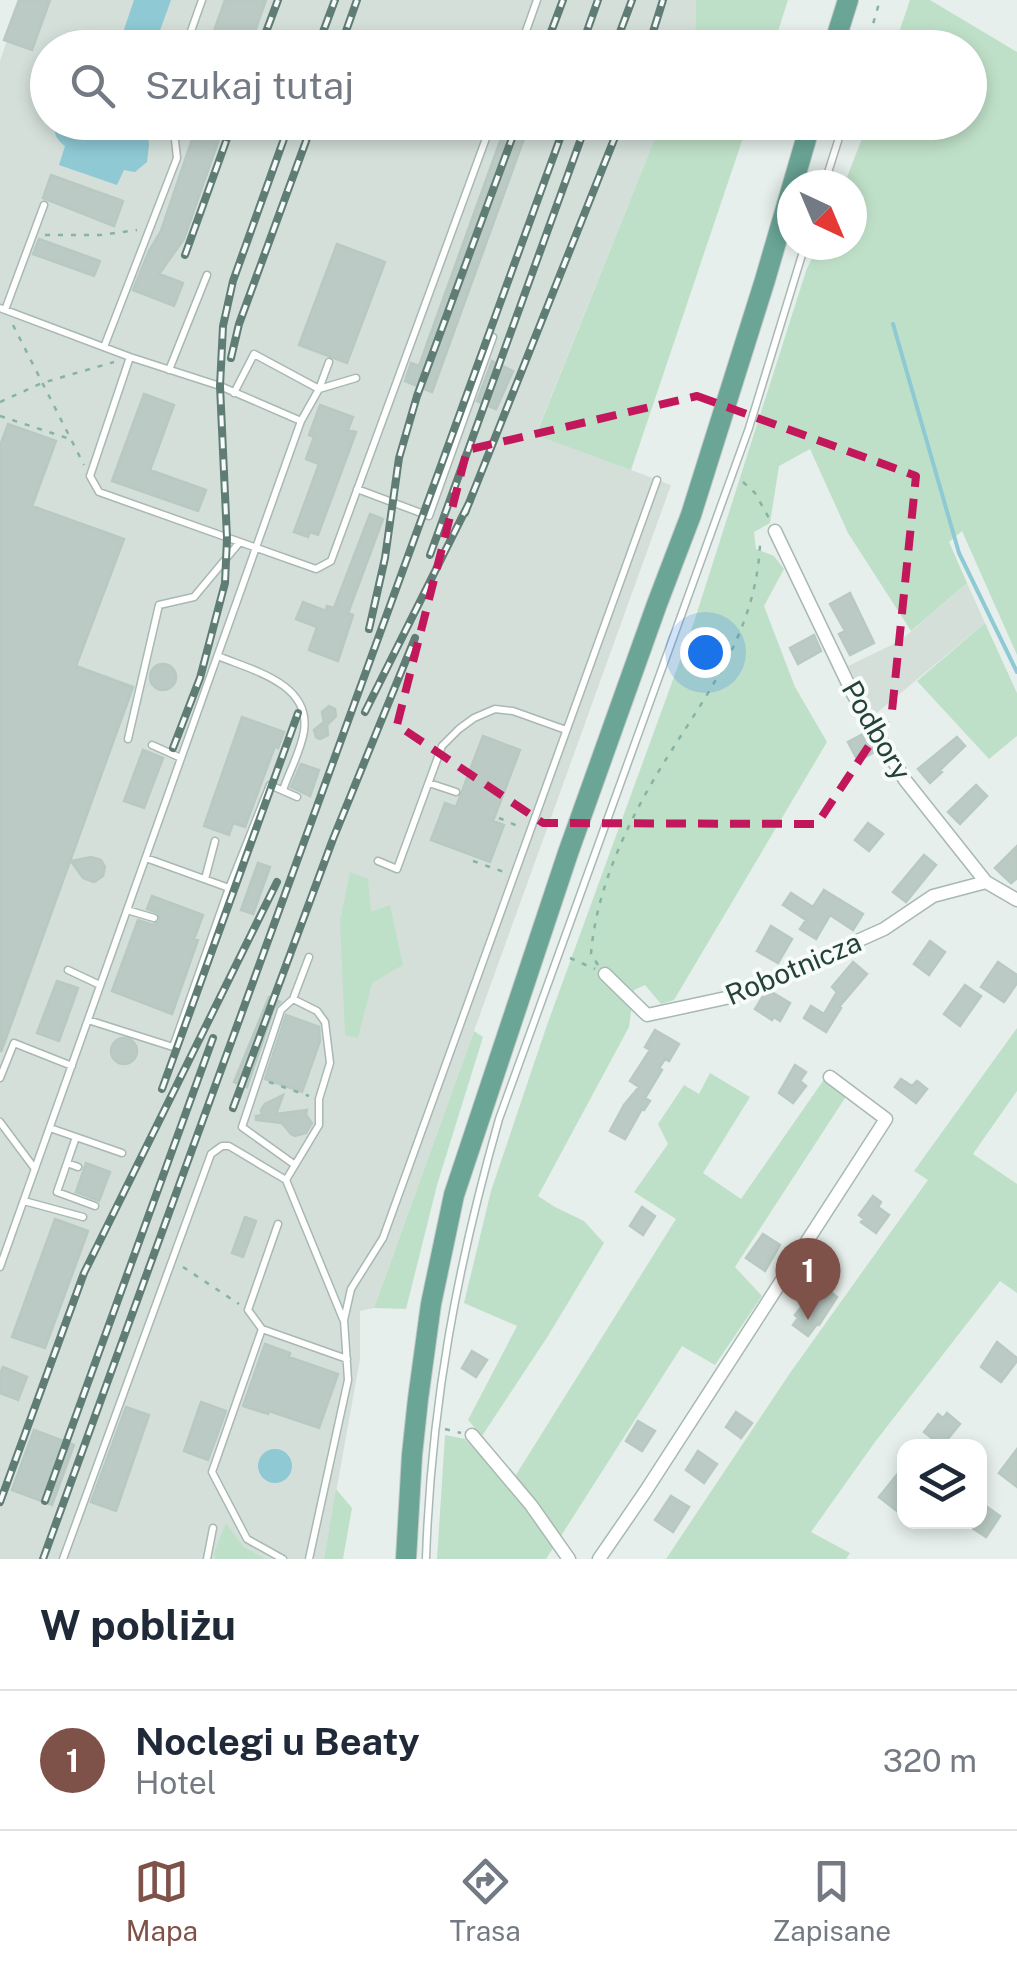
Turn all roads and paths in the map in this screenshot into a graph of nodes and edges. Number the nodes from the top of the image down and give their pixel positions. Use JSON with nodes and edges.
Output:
{"nodes":[{"id":1,"x":202,"y":0,"type":"edge"},
{"id":2,"x":537,"y":0,"type":"edge"},
{"id":3,"x":848,"y":0,"type":"edge"},
{"id":4,"x":880,"y":0,"type":"edge"},
{"id":5,"x":191,"y":30,"type":"edge"},
{"id":6,"x":526,"y":30,"type":"edge"},
{"id":7,"x":839,"y":30,"type":"edge"},
{"id":8,"x":871,"y":30,"type":"edge"},
{"id":9,"x":175,"y":140,"type":"edge"},
{"id":10,"x":485,"y":140,"type":"edge"},
{"id":11,"x":806,"y":140,"type":"edge"},
{"id":12,"x":838,"y":140,"type":"edge"},
{"id":13,"x":829,"y":170,"type":"edge"},
{"id":14,"x":44,"y":205,"type":"dead end"},
{"id":15,"x":152,"y":223,"type":"junction"},
{"id":16,"x":34,"y":232,"type":"junction"},
{"id":17,"x":800,"y":260,"type":"edge"},
{"id":18,"x":207,"y":275,"type":"dead end"},
{"id":19,"x":3,"y":309,"type":"edge"},
{"id":20,"x":493,"y":336,"type":"dead end"},
{"id":21,"x":104,"y":347,"type":"junction"},
{"id":22,"x":130,"y":357,"type":"junction"},
{"id":23,"x":329,"y":362,"type":"dead end"},
{"id":24,"x":170,"y":370,"type":"junction"},
{"id":25,"x":356,"y":378,"type":"dead end"},
{"id":26,"x":42,"y":383,"type":"junction"},
{"id":27,"x":319,"y":390,"type":"junction"},
{"id":28,"x":234,"y":393,"type":"junction"},
{"id":29,"x":0,"y":402,"type":"edge"},
{"id":30,"x":0,"y":416,"type":"edge"},
{"id":31,"x":301,"y":421,"type":"junction"},
{"id":32,"x":71,"y":439,"type":"junction"},
{"id":33,"x":733,"y":472,"type":"junction"},
{"id":34,"x":90,"y":476,"type":"junction"},
{"id":35,"x":656,"y":480,"type":"dead end"},
{"id":36,"x":357,"y":489,"type":"junction"},
{"id":37,"x":776,"y":530,"type":"junction"},
{"id":38,"x":238,"y":543,"type":"junction"},
{"id":39,"x":256,"y":549,"type":"junction"},
{"id":40,"x":218,"y":656,"type":"junction"},
{"id":41,"x":566,"y":730,"type":"junction"},
{"id":42,"x":128,"y":739,"type":"dead end"},
{"id":43,"x":152,"y":745,"type":"dead end"},
{"id":44,"x":181,"y":758,"type":"junction"},
{"id":45,"x":428,"y":783,"type":"junction"},
{"id":46,"x":283,"y":790,"type":"junction"},
{"id":47,"x":456,"y":792,"type":"dead end"},
{"id":48,"x":297,"y":796,"type":"dead end"},
{"id":49,"x":499,"y":818,"type":"dead end"},
{"id":50,"x":530,"y":831,"type":"junction"},
{"id":51,"x":215,"y":841,"type":"dead end"},
{"id":52,"x":146,"y":858,"type":"junction"},
{"id":53,"x":378,"y":861,"type":"dead end"},
{"id":54,"x":473,"y":861,"type":"dead end"},
{"id":55,"x":514,"y":876,"type":"junction"},
{"id":56,"x":205,"y":879,"type":"junction"},
{"id":57,"x":986,"y":882,"type":"junction"},
{"id":58,"x":230,"y":888,"type":"junction"},
{"id":59,"x":1017,"y":900,"type":"edge"},
{"id":60,"x":127,"y":910,"type":"junction"},
{"id":61,"x":154,"y":918,"type":"dead end"},
{"id":62,"x":117,"y":940,"type":"junction"},
{"id":63,"x":127,"y":943,"type":"dead end"},
{"id":64,"x":558,"y":953,"type":"junction"},
{"id":65,"x":310,"y":957,"type":"dead end"},
{"id":66,"x":108,"y":964,"type":"junction"},
{"id":67,"x":118,"y":967,"type":"dead end"},
{"id":68,"x":68,"y":970,"type":"dead end"},
{"id":69,"x":605,"y":974,"type":"junction"},
{"id":70,"x":100,"y":985,"type":"junction"},
{"id":71,"x":293,"y":999,"type":"junction"},
{"id":72,"x":88,"y":1020,"type":"junction"},
{"id":73,"x":72,"y":1066,"type":"junction"},
{"id":74,"x":0,"y":1078,"type":"edge"},
{"id":75,"x":258,"y":1078,"type":"junction"},
{"id":76,"x":830,"y":1078,"type":"dead end"},
{"id":77,"x":318,"y":1099,"type":"junction"},
{"id":78,"x":0,"y":1122,"type":"edge"},
{"id":79,"x":50,"y":1128,"type":"junction"},
{"id":80,"x":76,"y":1137,"type":"junction"},
{"id":81,"x":122,"y":1153,"type":"dead end"},
{"id":82,"x":67,"y":1163,"type":"junction"},
{"id":83,"x":296,"y":1165,"type":"junction"},
{"id":84,"x":78,"y":1168,"type":"dead end"},
{"id":85,"x":35,"y":1170,"type":"junction"},
{"id":86,"x":286,"y":1180,"type":"junction"},
{"id":87,"x":24,"y":1201,"type":"junction"},
{"id":88,"x":95,"y":1206,"type":"dead end"},
{"id":89,"x":83,"y":1217,"type":"dead end"},
{"id":90,"x":278,"y":1224,"type":"dead end"},
{"id":91,"x":173,"y":1260,"type":"junction"},
{"id":92,"x":0,"y":1267,"type":"edge"},
{"id":93,"x":248,"y":1310,"type":"junction"},
{"id":94,"x":344,"y":1320,"type":"junction"},
{"id":95,"x":262,"y":1329,"type":"junction"},
{"id":96,"x":347,"y":1360,"type":"junction"},
{"id":97,"x":436,"y":1427,"type":"junction"},
{"id":98,"x":472,"y":1435,"type":"joint"},
{"id":99,"x":213,"y":1528,"type":"dead end"},
{"id":100,"x":63,"y":1559,"type":"edge"},
{"id":101,"x":208,"y":1559,"type":"edge"},
{"id":102,"x":283,"y":1559,"type":"edge"},
{"id":103,"x":310,"y":1559,"type":"edge"},
{"id":104,"x":406,"y":1559,"type":"edge"},
{"id":105,"x":426,"y":1559,"type":"edge"},
{"id":106,"x":569,"y":1559,"type":"edge"},
{"id":107,"x":599,"y":1559,"type":"edge"}],
"edges":[{"from":1,"to":5,"type":"lane"},
{"from":2,"to":6,"type":"lane"},
{"from":3,"to":7,"type":"main road"},
{"from":4,"to":8,"type":"path"},
{"from":9,"to":15,"type":"lane"},
{"from":10,"to":36,"type":"lane"},
{"from":11,"to":104,"type":"main road"},
{"from":12,"to":13,"type":"lane"},
{"from":14,"to":16,"type":"lane"},
{"from":15,"to":16,"type":"path"},
{"from":15,"to":21,"type":"lane"},
{"from":16,"to":19,"type":"lane"},
{"from":17,"to":33,"type":"lane"},
{"from":18,"to":24,"type":"lane"},
{"from":19,"to":21,"type":"lane"},
{"from":19,"to":26,"type":"path"},
{"from":20,"to":36,"type":"lane"},
{"from":21,"to":22,"type":"lane"},
{"from":22,"to":24,"type":"lane"},
{"from":22,"to":26,"type":"path"},
{"from":22,"to":34,"type":"lane"},
{"from":23,"to":27,"type":"lane"},
{"from":24,"to":28,"type":"lane"},
{"from":25,"to":27,"type":"lane"},
{"from":26,"to":29,"type":"path"},
{"from":26,"to":32,"type":"path"},
{"from":27,"to":28,"type":"lane"},
{"from":27,"to":31,"type":"lane"},
{"from":28,"to":31,"type":"lane"},
{"from":30,"to":32,"type":"path"},
{"from":31,"to":39,"type":"lane"},
{"from":32,"to":34,"type":"path"},
{"from":33,"to":37,"type":"path"},
{"from":33,"to":64,"type":"lane"},
{"from":34,"to":38,"type":"lane"},
{"from":35,"to":41,"type":"lane"},
{"from":36,"to":39,"type":"lane"},
{"from":37,"to":57,"type":"street","name":"Podbory"},
{"from":37,"to":69,"type":"path"},
{"from":38,"to":39,"type":"lane"},
{"from":38,"to":42,"type":"lane"},
{"from":39,"to":40,"type":"lane"},
{"from":40,"to":44,"type":"lane"},
{"from":40,"to":46,"type":"lane"},
{"from":41,"to":45,"type":"lane"},
{"from":41,"to":50,"type":"lane"},
{"from":43,"to":44,"type":"lane"},
{"from":44,"to":52,"type":"lane"},
{"from":45,"to":47,"type":"lane"},
{"from":45,"to":53,"type":"lane"},
{"from":46,"to":48,"type":"lane"},
{"from":46,"to":58,"type":"lane"},
{"from":49,"to":50,"type":"path"},
{"from":50,"to":55,"type":"lane"},
{"from":51,"to":56,"type":"lane"},
{"from":52,"to":56,"type":"lane"},
{"from":52,"to":60,"type":"lane"},
{"from":54,"to":55,"type":"path"},
{"from":55,"to":94,"type":"lane"},
{"from":56,"to":58,"type":"lane"},
{"from":57,"to":59,"type":"street","name":"Podbory"},
{"from":57,"to":69,"type":"street","name":"Robotnicza"},
{"from":58,"to":72,"type":"lane"},
{"from":60,"to":61,"type":"lane"},
{"from":60,"to":62,"type":"lane"},
{"from":62,"to":63,"type":"lane"},
{"from":62,"to":66,"type":"lane"},
{"from":64,"to":69,"type":"path"},
{"from":64,"to":97,"type":"lane"},
{"from":65,"to":71,"type":"lane"},
{"from":66,"to":67,"type":"lane"},
{"from":66,"to":70,"type":"lane"},
{"from":68,"to":70,"type":"lane"},
{"from":70,"to":72,"type":"lane"},
{"from":71,"to":75,"type":"lane"},
{"from":71,"to":77,"type":"lane"},
{"from":72,"to":73,"type":"lane"},
{"from":73,"to":74,"type":"lane"},
{"from":73,"to":79,"type":"lane"},
{"from":75,"to":77,"type":"path"},
{"from":75,"to":83,"type":"lane"},
{"from":76,"to":107,"type":"street"},
{"from":77,"to":83,"type":"lane"},
{"from":78,"to":85,"type":"lane"},
{"from":79,"to":80,"type":"lane"},
{"from":79,"to":85,"type":"lane"},
{"from":80,"to":81,"type":"lane"},
{"from":80,"to":82,"type":"lane"},
{"from":82,"to":84,"type":"lane"},
{"from":82,"to":88,"type":"lane"},
{"from":83,"to":86,"type":"lane"},
{"from":85,"to":87,"type":"lane"},
{"from":86,"to":91,"type":"lane"},
{"from":86,"to":94,"type":"lane"},
{"from":87,"to":89,"type":"lane"},
{"from":87,"to":92,"type":"lane"},
{"from":90,"to":93,"type":"lane"},
{"from":91,"to":93,"type":"path"},
{"from":91,"to":100,"type":"lane"},
{"from":93,"to":95,"type":"lane"},
{"from":94,"to":96,"type":"lane"},
{"from":95,"to":96,"type":"lane"},
{"from":95,"to":102,"type":"lane"},
{"from":96,"to":103,"type":"lane"},
{"from":97,"to":98,"type":"path"},
{"from":97,"to":105,"type":"lane"},
{"from":98,"to":106,"type":"street"},
{"from":99,"to":101,"type":"lane"}]}
